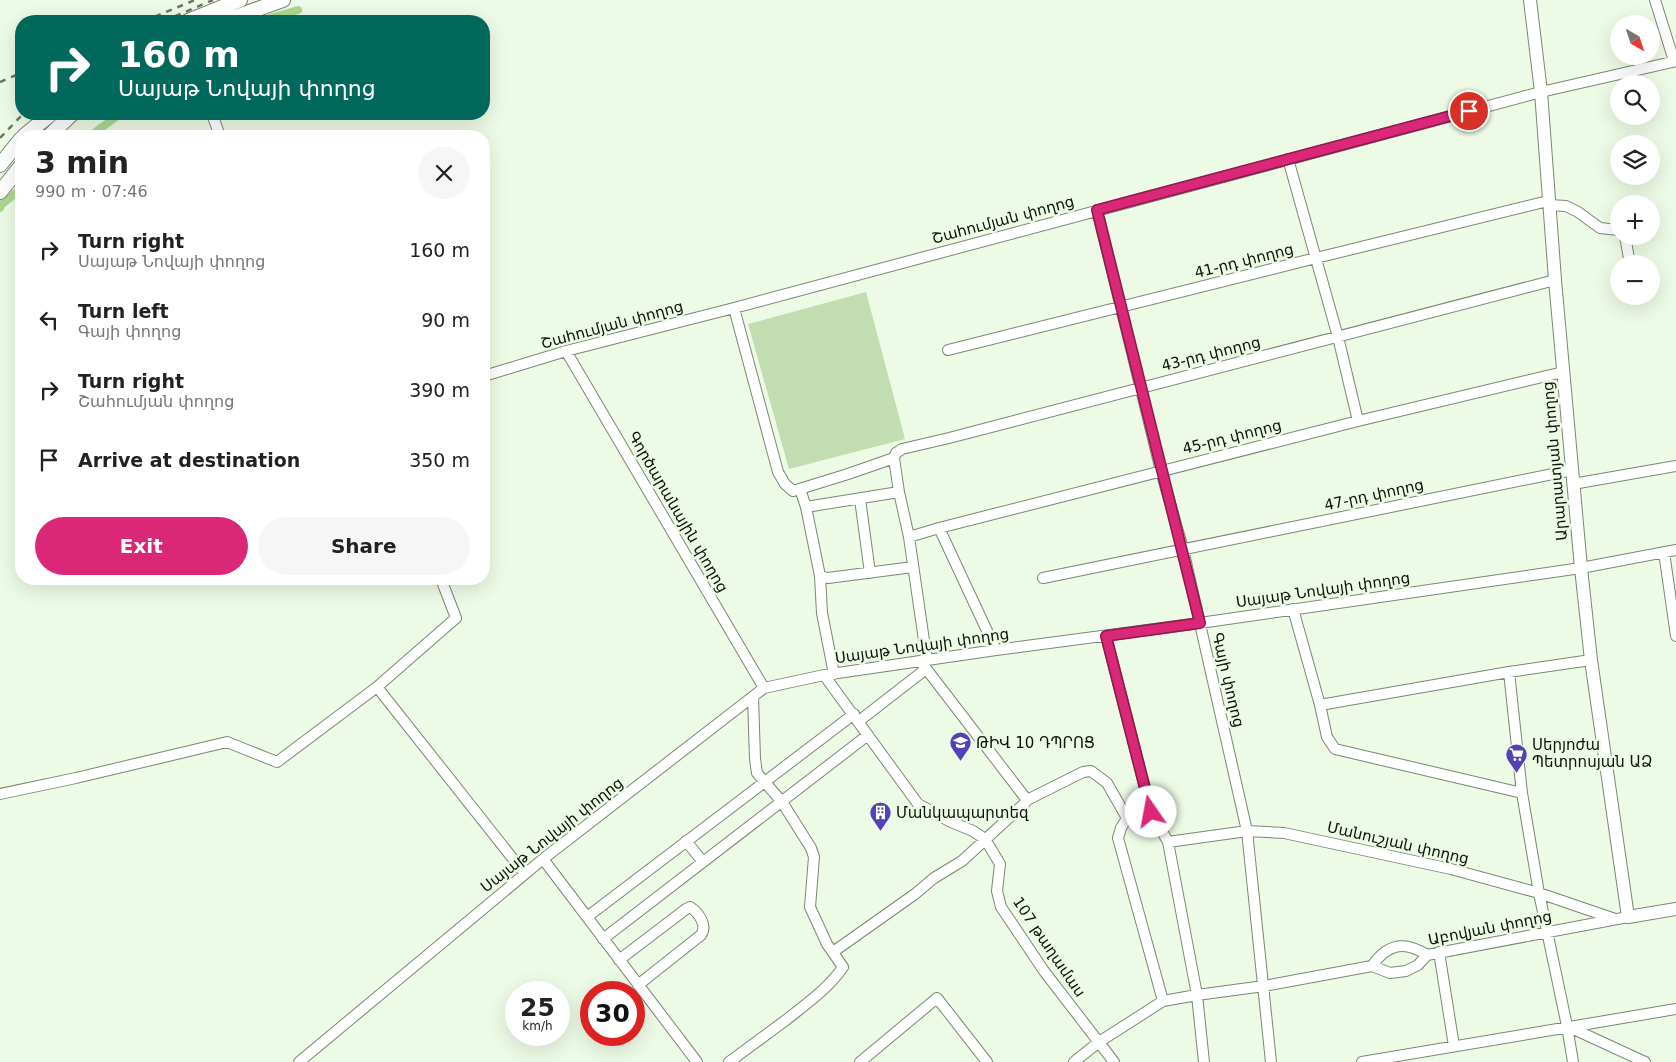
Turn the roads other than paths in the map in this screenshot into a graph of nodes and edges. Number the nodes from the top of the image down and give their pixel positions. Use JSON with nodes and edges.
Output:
{"nodes":[{"id":1,"x":240,"y":0,"type":"edge"},
{"id":2,"x":283,"y":0,"type":"edge"},
{"id":3,"x":1530,"y":0,"type":"edge"},
{"id":4,"x":1655,"y":0,"type":"edge"},
{"id":5,"x":203,"y":15,"type":"edge"},
{"id":6,"x":241,"y":15,"type":"edge"},
{"id":7,"x":1675,"y":61,"type":"edge"},
{"id":8,"x":1541,"y":92,"type":"junction"},
{"id":9,"x":44,"y":120,"type":"edge"},
{"id":10,"x":66,"y":120,"type":"edge"},
{"id":11,"x":31,"y":130,"type":"edge"},
{"id":12,"x":55,"y":130,"type":"edge"},
{"id":13,"x":15,"y":146,"type":"edge"},
{"id":14,"x":1288,"y":159,"type":"junction"},
{"id":15,"x":0,"y":165,"type":"edge"},
{"id":16,"x":15,"y":173,"type":"edge"},
{"id":17,"x":0,"y":192,"type":"edge"},
{"id":18,"x":1548,"y":203,"type":"junction"},
{"id":19,"x":1097,"y":210,"type":"junction"},
{"id":20,"x":1610,"y":229,"type":"edge"},
{"id":21,"x":1316,"y":258,"type":"junction"},
{"id":22,"x":1555,"y":280,"type":"junction"},
{"id":23,"x":734,"y":308,"type":"junction"},
{"id":24,"x":1121,"y":308,"type":"junction"},
{"id":25,"x":1338,"y":337,"type":"junction"},
{"id":26,"x":948,"y":350,"type":"dead end"},
{"id":27,"x":566,"y":351,"type":"junction"},
{"id":28,"x":1563,"y":372,"type":"junction"},
{"id":29,"x":490,"y":374,"type":"edge"},
{"id":30,"x":1142,"y":388,"type":"junction"},
{"id":31,"x":1358,"y":421,"type":"junction"},
{"id":32,"x":894,"y":458,"type":"junction"},
{"id":33,"x":1676,"y":466,"type":"edge"},
{"id":34,"x":1572,"y":470,"type":"junction"},
{"id":35,"x":1161,"y":471,"type":"junction"},
{"id":36,"x":1573,"y":484,"type":"junction"},
{"id":37,"x":796,"y":490,"type":"junction"},
{"id":38,"x":899,"y":492,"type":"junction"},
{"id":39,"x":860,"y":498,"type":"junction"},
{"id":40,"x":806,"y":507,"type":"junction"},
{"id":41,"x":939,"y":528,"type":"junction"},
{"id":42,"x":910,"y":537,"type":"junction"},
{"id":43,"x":1183,"y":549,"type":"junction"},
{"id":44,"x":1676,"y":550,"type":"edge"},
{"id":45,"x":1664,"y":552,"type":"junction"},
{"id":46,"x":913,"y":567,"type":"junction"},
{"id":47,"x":1581,"y":568,"type":"junction"},
{"id":48,"x":870,"y":573,"type":"junction"},
{"id":49,"x":820,"y":576,"type":"junction"},
{"id":50,"x":1043,"y":578,"type":"dead end"},
{"id":51,"x":443,"y":585,"type":"edge"},
{"id":52,"x":1293,"y":609,"type":"junction"},
{"id":53,"x":1200,"y":623,"type":"junction"},
{"id":54,"x":1106,"y":636,"type":"junction"},
{"id":55,"x":1676,"y":636,"type":"edge"},
{"id":56,"x":996,"y":650,"type":"junction"},
{"id":57,"x":1591,"y":660,"type":"junction"},
{"id":58,"x":925,"y":664,"type":"junction"},
{"id":59,"x":1509,"y":672,"type":"junction"},
{"id":60,"x":829,"y":675,"type":"junction"},
{"id":61,"x":377,"y":687,"type":"junction"},
{"id":62,"x":764,"y":688,"type":"junction"},
{"id":63,"x":753,"y":697,"type":"junction"},
{"id":64,"x":1320,"y":705,"type":"junction"},
{"id":65,"x":856,"y":718,"type":"junction"},
{"id":66,"x":868,"y":735,"type":"junction"},
{"id":67,"x":764,"y":782,"type":"junction"},
{"id":68,"x":0,"y":794,"type":"edge"},
{"id":69,"x":1522,"y":794,"type":"junction"},
{"id":70,"x":1027,"y":800,"type":"junction"},
{"id":71,"x":782,"y":802,"type":"junction"},
{"id":72,"x":1151,"y":812,"type":"junction"},
{"id":73,"x":1127,"y":818,"type":"junction"},
{"id":74,"x":1247,"y":831,"type":"junction"},
{"id":75,"x":985,"y":839,"type":"junction"},
{"id":76,"x":686,"y":841,"type":"junction"},
{"id":77,"x":1168,"y":842,"type":"junction"},
{"id":78,"x":543,"y":859,"type":"junction"},
{"id":79,"x":703,"y":862,"type":"junction"},
{"id":80,"x":525,"y":874,"type":"junction"},
{"id":81,"x":1539,"y":893,"type":"junction"},
{"id":82,"x":1676,"y":909,"type":"edge"},
{"id":83,"x":587,"y":917,"type":"junction"},
{"id":84,"x":1621,"y":918,"type":"junction"},
{"id":85,"x":1547,"y":933,"type":"junction"},
{"id":86,"x":603,"y":939,"type":"junction"},
{"id":87,"x":833,"y":952,"type":"junction"},
{"id":88,"x":1439,"y":952,"type":"junction"},
{"id":89,"x":1427,"y":955,"type":"junction"},
{"id":90,"x":619,"y":960,"type":"junction"},
{"id":91,"x":1372,"y":966,"type":"junction"},
{"id":92,"x":635,"y":981,"type":"edge"},
{"id":93,"x":643,"y":981,"type":"edge"},
{"id":94,"x":1264,"y":986,"type":"junction"},
{"id":95,"x":645,"y":994,"type":"edge"},
{"id":96,"x":1197,"y":995,"type":"junction"},
{"id":97,"x":1163,"y":1001,"type":"junction"},
{"id":98,"x":1676,"y":1008,"type":"edge"},
{"id":99,"x":1567,"y":1026,"type":"junction"},
{"id":100,"x":1099,"y":1042,"type":"junction"},
{"id":101,"x":1454,"y":1046,"type":"junction"},
{"id":102,"x":299,"y":1062,"type":"edge"},
{"id":103,"x":697,"y":1062,"type":"edge"},
{"id":104,"x":729,"y":1062,"type":"edge"},
{"id":105,"x":860,"y":1062,"type":"edge"},
{"id":106,"x":987,"y":1062,"type":"edge"},
{"id":107,"x":1074,"y":1062,"type":"edge"},
{"id":108,"x":1114,"y":1062,"type":"edge"},
{"id":109,"x":1204,"y":1062,"type":"edge"},
{"id":110,"x":1271,"y":1062,"type":"edge"},
{"id":111,"x":1362,"y":1062,"type":"edge"},
{"id":112,"x":1573,"y":1062,"type":"edge"},
{"id":113,"x":1645,"y":1062,"type":"edge"}],
"edges":[{"from":1,"to":5,"type":"highway"},
{"from":2,"to":6,"type":"highway"},
{"from":3,"to":8,"type":"main road","name":"Արարատյան փողոց"},
{"from":4,"to":7,"type":"street"},
{"from":7,"to":8,"type":"street","name":"Շահումյան փողոց"},
{"from":8,"to":14,"type":"street","name":"Շահումյան փողոց"},
{"from":8,"to":18,"type":"main road","name":"Արարատյան փողոց"},
{"from":9,"to":11,"type":"highway"},
{"from":10,"to":12,"type":"highway"},
{"from":13,"to":15,"type":"highway"},
{"from":14,"to":19,"type":"street","name":"Շահումյան փողոց"},
{"from":14,"to":21,"type":"street"},
{"from":16,"to":17,"type":"highway"},
{"from":18,"to":20,"type":"street"},
{"from":18,"to":21,"type":"street","name":"41-րդ փողոց"},
{"from":18,"to":22,"type":"main road","name":"Արարատյան փողոց"},
{"from":19,"to":23,"type":"street","name":"Շահումյան փողոց"},
{"from":19,"to":24,"type":"street","name":"Գայի փողոց"},
{"from":21,"to":24,"type":"street","name":"41-րդ փողոց"},
{"from":21,"to":25,"type":"street"},
{"from":22,"to":25,"type":"street","name":"43-րդ փողոց"},
{"from":22,"to":28,"type":"main road","name":"Արարատյան փողոց"},
{"from":23,"to":27,"type":"street","name":"Շահումյան փողոց"},
{"from":23,"to":37,"type":"street"},
{"from":24,"to":26,"type":"street","name":"41-րդ փողոց"},
{"from":24,"to":30,"type":"street","name":"Գայի փողոց"},
{"from":25,"to":30,"type":"street","name":"43-րդ փողոց"},
{"from":25,"to":31,"type":"street"},
{"from":27,"to":29,"type":"street","name":"Շահումյան փողոց"},
{"from":27,"to":62,"type":"street","name":"Գործարանային փողոց"},
{"from":28,"to":31,"type":"street","name":"45-րդ փողոց"},
{"from":28,"to":34,"type":"main road","name":"Արարատյան փողոց"},
{"from":30,"to":32,"type":"street","name":"43-րդ փողոց"},
{"from":30,"to":35,"type":"street","name":"Գայի փողոց"},
{"from":31,"to":35,"type":"street","name":"45-րդ փողոց"},
{"from":32,"to":37,"type":"street","name":"43-րդ փողոց"},
{"from":32,"to":38,"type":"street"},
{"from":33,"to":36,"type":"street"},
{"from":34,"to":36,"type":"main road","name":"Արարատյան փողոց"},
{"from":34,"to":43,"type":"street","name":"47-րդ փողոց"},
{"from":35,"to":41,"type":"street","name":"45-րդ փողոց"},
{"from":35,"to":43,"type":"street","name":"Գայի փողոց"},
{"from":36,"to":47,"type":"main road","name":"Արարատյան փողոց"},
{"from":37,"to":40,"type":"street"},
{"from":38,"to":39,"type":"street"},
{"from":38,"to":42,"type":"street"},
{"from":39,"to":40,"type":"street"},
{"from":39,"to":48,"type":"street"},
{"from":40,"to":49,"type":"street"},
{"from":41,"to":42,"type":"street","name":"45-րդ փողոց"},
{"from":41,"to":56,"type":"street"},
{"from":42,"to":46,"type":"street"},
{"from":43,"to":50,"type":"street","name":"47-րդ փողոց"},
{"from":43,"to":53,"type":"street","name":"Գայի փողոց"},
{"from":44,"to":45,"type":"street","name":"Սայաթ Նովայի փողոց"},
{"from":45,"to":47,"type":"street","name":"Սայաթ Նովայի փողոց"},
{"from":45,"to":55,"type":"street"},
{"from":46,"to":48,"type":"street"},
{"from":46,"to":58,"type":"street"},
{"from":47,"to":52,"type":"street","name":"Սայաթ Նովայի փողոց"},
{"from":47,"to":57,"type":"main road","name":"Արարատյան փողոց"},
{"from":48,"to":49,"type":"street"},
{"from":49,"to":60,"type":"street"},
{"from":51,"to":61,"type":"street"},
{"from":52,"to":53,"type":"street","name":"Սայաթ Նովայի փողոց"},
{"from":52,"to":64,"type":"street"},
{"from":53,"to":54,"type":"street","name":"Սայաթ Նովայի փողոց"},
{"from":53,"to":74,"type":"street","name":"Գայի փողոց"},
{"from":54,"to":56,"type":"street","name":"Սայաթ Նովայի փողոց"},
{"from":54,"to":72,"type":"street"},
{"from":56,"to":58,"type":"street","name":"Սայաթ Նովայի փողոց"},
{"from":57,"to":59,"type":"street"},
{"from":57,"to":84,"type":"main road","name":"Արարատյան փողոց"},
{"from":58,"to":60,"type":"street","name":"Սայաթ Նովայի փողոց"},
{"from":58,"to":65,"type":"street"},
{"from":58,"to":70,"type":"street"},
{"from":59,"to":64,"type":"street"},
{"from":59,"to":69,"type":"street"},
{"from":60,"to":62,"type":"street","name":"Սայաթ Նովայի փողոց"},
{"from":60,"to":65,"type":"street"},
{"from":61,"to":68,"type":"street"},
{"from":61,"to":80,"type":"street"},
{"from":62,"to":63,"type":"street","name":"Սայաթ Նովայի փողոց"},
{"from":63,"to":67,"type":"street"},
{"from":63,"to":78,"type":"street","name":"Սայաթ Նովայի փողոց"},
{"from":64,"to":69,"type":"street"},
{"from":65,"to":66,"type":"street"},
{"from":65,"to":67,"type":"street"},
{"from":66,"to":71,"type":"street"},
{"from":66,"to":75,"type":"street"},
{"from":67,"to":71,"type":"street"},
{"from":67,"to":76,"type":"street"},
{"from":69,"to":81,"type":"street"},
{"from":70,"to":73,"type":"street"},
{"from":70,"to":75,"type":"street"},
{"from":71,"to":79,"type":"street"},
{"from":71,"to":87,"type":"street"},
{"from":72,"to":73,"type":"street"},
{"from":72,"to":77,"type":"street"},
{"from":73,"to":97,"type":"street"},
{"from":74,"to":77,"type":"street","name":"Մանուշյան փողոց"},
{"from":74,"to":81,"type":"street","name":"Մանուշյան փողոց"},
{"from":74,"to":94,"type":"street","name":"Գայի փողոց"},
{"from":75,"to":87,"type":"street"},
{"from":75,"to":100,"type":"street","name":"107 թաղամաս"},
{"from":76,"to":79,"type":"street"},
{"from":76,"to":83,"type":"street"},
{"from":77,"to":96,"type":"street"},
{"from":78,"to":80,"type":"street","name":"Սայաթ Նովայի փողոց"},
{"from":78,"to":83,"type":"street"},
{"from":79,"to":86,"type":"street"},
{"from":80,"to":102,"type":"street","name":"Սայաթ Նովայի փողոց"},
{"from":81,"to":84,"type":"street","name":"Մանուշյան փողոց"},
{"from":81,"to":85,"type":"street"},
{"from":82,"to":84,"type":"main road","name":"Աբովյան փողոց"},
{"from":83,"to":86,"type":"street"},
{"from":84,"to":85,"type":"street","name":"Աբովյան փողոց"},
{"from":85,"to":88,"type":"street","name":"Աբովյան փողոց"},
{"from":85,"to":99,"type":"street"},
{"from":86,"to":90,"type":"street"},
{"from":87,"to":104,"type":"street"},
{"from":88,"to":89,"type":"street","name":"Աբովյան փողոց"},
{"from":88,"to":101,"type":"street"},
{"from":89,"to":91,"type":"street","name":"Աբովյան փողոց"},
{"from":89,"to":91,"type":"street"},
{"from":90,"to":92,"type":"street"},
{"from":90,"to":93,"type":"street"},
{"from":91,"to":94,"type":"street","name":"Աբովյան փողոց"},
{"from":94,"to":96,"type":"street","name":"Աբովյան փողոց"},
{"from":94,"to":110,"type":"street"},
{"from":95,"to":103,"type":"street"},
{"from":96,"to":97,"type":"street","name":"Աբովյան փողոց"},
{"from":96,"to":109,"type":"street"},
{"from":97,"to":100,"type":"street"},
{"from":98,"to":99,"type":"street"},
{"from":99,"to":101,"type":"street"},
{"from":99,"to":112,"type":"street"},
{"from":99,"to":113,"type":"street"},
{"from":100,"to":107,"type":"street"},
{"from":100,"to":108,"type":"street","name":"107 թաղամաս"},
{"from":101,"to":111,"type":"street"},
{"from":105,"to":106,"type":"street"}]}
